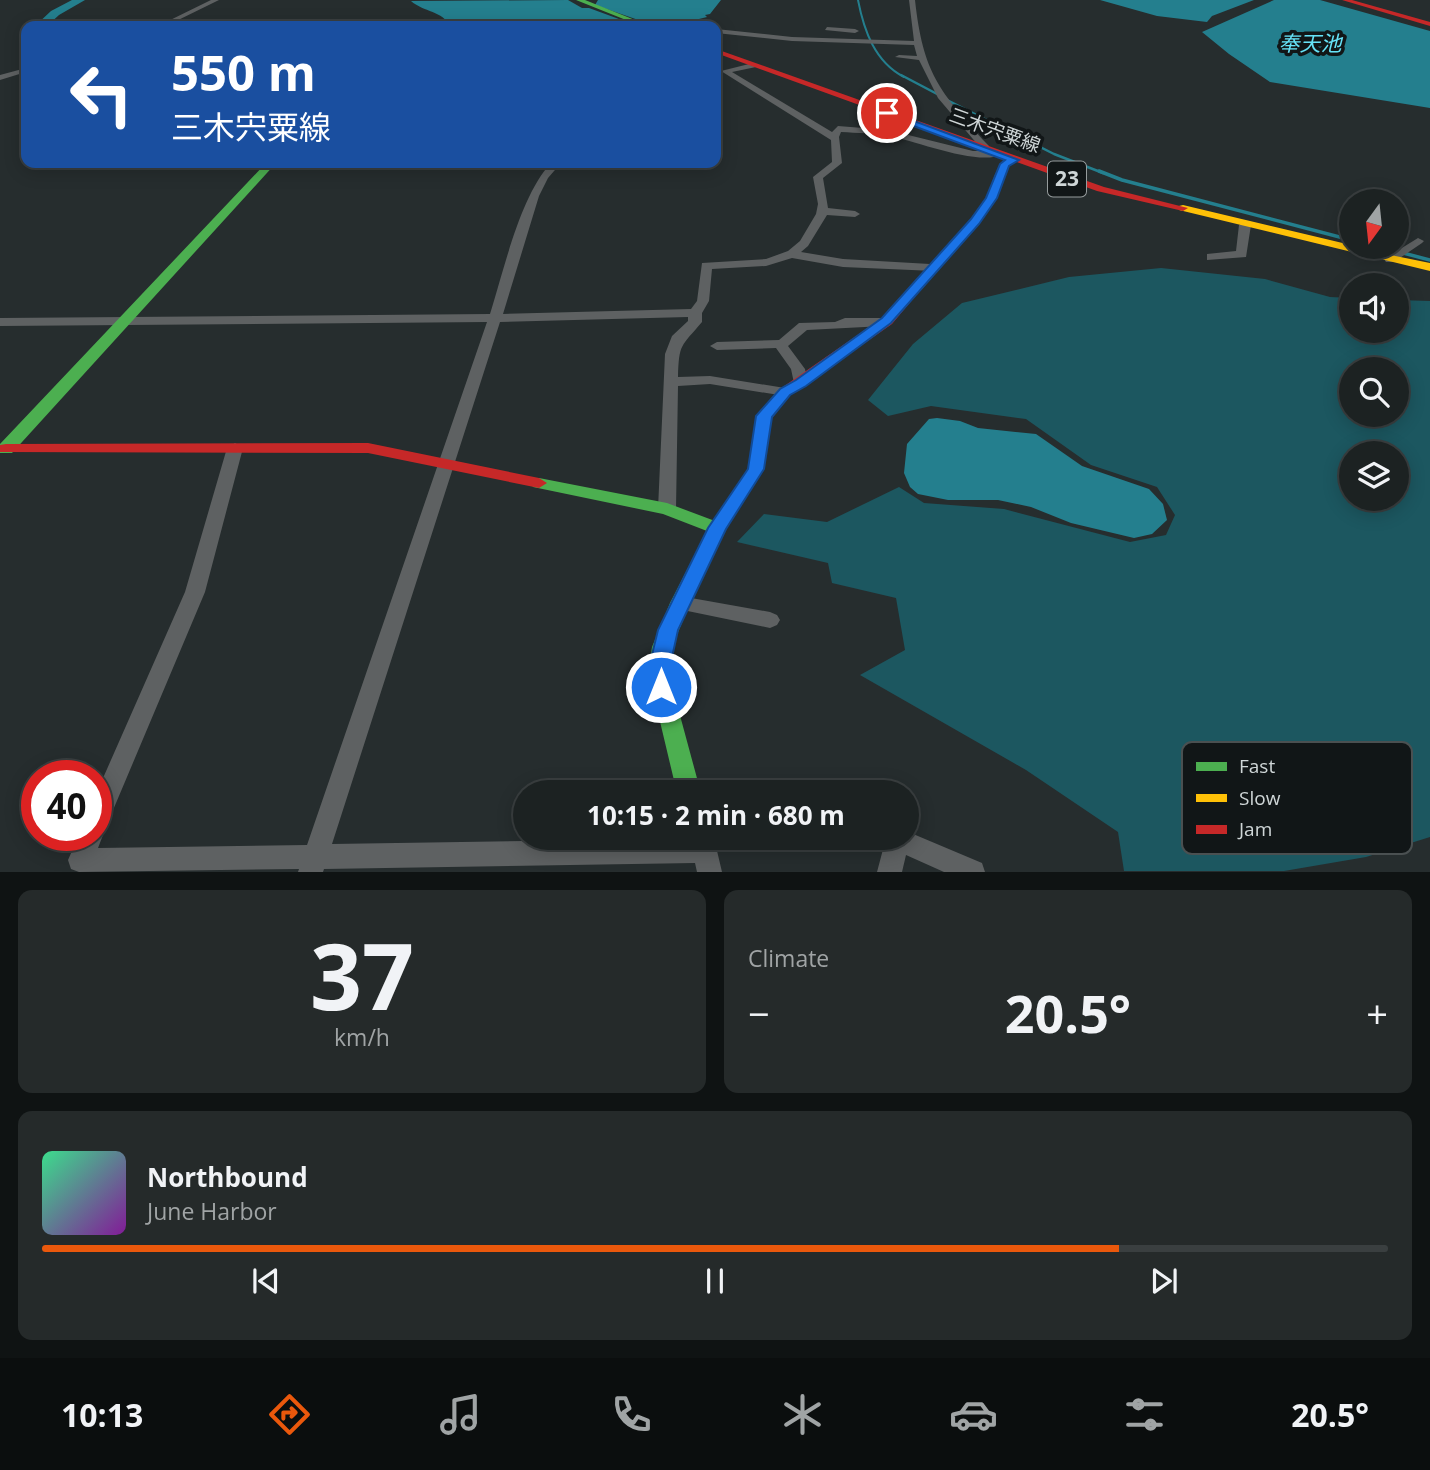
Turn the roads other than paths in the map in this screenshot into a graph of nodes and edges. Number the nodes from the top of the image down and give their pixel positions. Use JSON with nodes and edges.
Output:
{"nodes":[{"id":1,"x":216,"y":0,"type":"edge"},
{"id":2,"x":579,"y":0,"type":"edge"},
{"id":3,"x":912,"y":0,"type":"edge"},
{"id":4,"x":1345,"y":0,"type":"edge"},
{"id":5,"x":172,"y":21,"type":"edge"},
{"id":6,"x":634,"y":21,"type":"edge"},
{"id":7,"x":1430,"y":24,"type":"edge"},
{"id":8,"x":789,"y":26,"type":"dead end"},
{"id":9,"x":777,"y":28,"type":"dead end"},
{"id":10,"x":721,"y":32,"type":"edge"},
{"id":11,"x":865,"y":32,"type":"dead end"},
{"id":12,"x":906,"y":33,"type":"dead end"},
{"id":13,"x":777,"y":38,"type":"junction"},
{"id":14,"x":917,"y":38,"type":"junction"},
{"id":15,"x":790,"y":39,"type":"junction"},
{"id":16,"x":825,"y":40,"type":"junction"},
{"id":17,"x":721,"y":53,"type":"edge"},
{"id":18,"x":904,"y":61,"type":"dead end"},
{"id":19,"x":921,"y":62,"type":"junction"},
{"id":20,"x":753,"y":65,"type":"junction"},
{"id":21,"x":21,"y":72,"type":"edge"},
{"id":22,"x":0,"y":78,"type":"edge"},
{"id":23,"x":834,"y":138,"type":"junction"},
{"id":24,"x":981,"y":148,"type":"junction"},
{"id":25,"x":997,"y":153,"type":"junction"},
{"id":26,"x":1014,"y":160,"type":"junction"},
{"id":27,"x":266,"y":168,"type":"edge"},
{"id":28,"x":551,"y":168,"type":"edge"},
{"id":29,"x":822,"y":211,"type":"junction"},
{"id":30,"x":855,"y":214,"type":"dead end"},
{"id":31,"x":1245,"y":225,"type":"junction"},
{"id":32,"x":1418,"y":240,"type":"dead end"},
{"id":33,"x":1409,"y":246,"type":"edge"},
{"id":34,"x":1339,"y":247,"type":"edge"},
{"id":35,"x":791,"y":254,"type":"junction"},
{"id":36,"x":1211,"y":257,"type":"dead end"},
{"id":37,"x":1390,"y":259,"type":"edge"},
{"id":38,"x":1430,"y":267,"type":"edge"},
{"id":39,"x":930,"y":268,"type":"junction"},
{"id":40,"x":695,"y":313,"type":"junction"},
{"id":41,"x":493,"y":318,"type":"junction"},
{"id":42,"x":126,"y":319,"type":"junction"},
{"id":43,"x":0,"y":322,"type":"edge"},
{"id":44,"x":884,"y":322,"type":"junction"},
{"id":45,"x":782,"y":344,"type":"junction"},
{"id":46,"x":716,"y":346,"type":"dead end"},
{"id":47,"x":671,"y":382,"type":"junction"},
{"id":48,"x":801,"y":383,"type":"junction"},
{"id":49,"x":785,"y":392,"type":"junction"},
{"id":50,"x":235,"y":448,"type":"junction"},
{"id":51,"x":448,"y":464,"type":"junction"},
{"id":52,"x":667,"y":509,"type":"junction"},
{"id":53,"x":717,"y":528,"type":"junction"},
{"id":54,"x":680,"y":603,"type":"junction"},
{"id":55,"x":770,"y":620,"type":"dead end"},
{"id":56,"x":686,"y":780,"type":"edge"},
{"id":57,"x":112,"y":785,"type":"edge"},
{"id":58,"x":919,"y":848,"type":"edge"},
{"id":59,"x":895,"y":850,"type":"edge"},
{"id":60,"x":84,"y":851,"type":"edge"},
{"id":61,"x":706,"y":854,"type":"edge"},
{"id":62,"x":313,"y":863,"type":"edge"},
{"id":63,"x":889,"y":872,"type":"edge"},
{"id":64,"x":973,"y":872,"type":"edge"}],
"edges":[{"from":1,"to":5,"type":"street"},
{"from":2,"to":6,"type":"street"},
{"from":3,"to":14,"type":"street"},
{"from":4,"to":7,"type":"street"},
{"from":8,"to":15,"type":"street"},
{"from":9,"to":13,"type":"street"},
{"from":10,"to":13,"type":"street"},
{"from":11,"to":16,"type":"street"},
{"from":12,"to":14,"type":"street"},
{"from":13,"to":15,"type":"street"},
{"from":14,"to":16,"type":"street"},
{"from":14,"to":19,"type":"street"},
{"from":15,"to":16,"type":"street"},
{"from":17,"to":20,"type":"street","name":"三木宍粟線","number":"23"},
{"from":18,"to":19,"type":"street"},
{"from":19,"to":24,"type":"street"},
{"from":20,"to":23,"type":"street"},
{"from":20,"to":24,"type":"street","name":"三木宍粟線","number":"23"},
{"from":21,"to":22,"type":"street"},
{"from":23,"to":25,"type":"street"},
{"from":23,"to":29,"type":"street"},
{"from":24,"to":25,"type":"street","name":"三木宍粟線","number":"23"},
{"from":25,"to":26,"type":"street","name":"三木宍粟線","number":"23"},
{"from":26,"to":31,"type":"street","name":"三木宍粟線","number":"23"},
{"from":26,"to":39,"type":"street"},
{"from":27,"to":42,"type":"street"},
{"from":28,"to":41,"type":"street"},
{"from":29,"to":30,"type":"street"},
{"from":29,"to":35,"type":"street"},
{"from":31,"to":34,"type":"street","name":"三木宍粟線","number":"23"},
{"from":31,"to":36,"type":"street"},
{"from":32,"to":33,"type":"street"},
{"from":35,"to":39,"type":"street"},
{"from":35,"to":40,"type":"street"},
{"from":37,"to":38,"type":"street","name":"三木宍粟線","number":"23"},
{"from":39,"to":44,"type":"street"},
{"from":40,"to":41,"type":"street"},
{"from":40,"to":47,"type":"street"},
{"from":41,"to":42,"type":"street"},
{"from":41,"to":51,"type":"street"},
{"from":42,"to":43,"type":"street"},
{"from":42,"to":50,"type":"street"},
{"from":44,"to":45,"type":"street"},
{"from":44,"to":48,"type":"street"},
{"from":45,"to":46,"type":"street"},
{"from":45,"to":48,"type":"street"},
{"from":47,"to":49,"type":"street"},
{"from":47,"to":52,"type":"street"},
{"from":48,"to":49,"type":"street"},
{"from":49,"to":53,"type":"street"},
{"from":50,"to":51,"type":"street"},
{"from":50,"to":57,"type":"street"},
{"from":51,"to":52,"type":"street"},
{"from":51,"to":62,"type":"street"},
{"from":52,"to":53,"type":"street"},
{"from":53,"to":54,"type":"street"},
{"from":54,"to":55,"type":"street"},
{"from":54,"to":56,"type":"street"},
{"from":58,"to":64,"type":"street"},
{"from":59,"to":63,"type":"street"},
{"from":60,"to":62,"type":"street"},
{"from":61,"to":62,"type":"street"}]}
